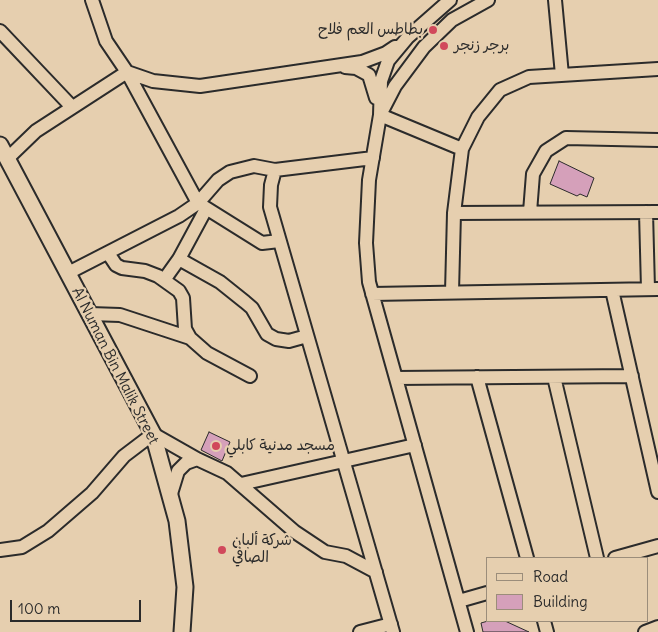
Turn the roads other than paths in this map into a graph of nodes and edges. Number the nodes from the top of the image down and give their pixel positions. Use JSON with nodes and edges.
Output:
{"nodes":[{"id":1,"x":92,"y":0,"type":"edge"},
{"id":2,"x":450,"y":0,"type":"edge"},
{"id":3,"x":488,"y":0,"type":"edge"},
{"id":4,"x":555,"y":0,"type":"edge"},
{"id":5,"x":0,"y":31,"type":"edge"},
{"id":6,"x":408,"y":37,"type":"junction"},
{"id":7,"x":332,"y":65,"type":"junction"},
{"id":8,"x":658,"y":68,"type":"edge"},
{"id":9,"x":128,"y":72,"type":"junction"},
{"id":10,"x":562,"y":75,"type":"junction"},
{"id":11,"x":72,"y":108,"type":"junction"},
{"id":12,"x":380,"y":115,"type":"junction"},
{"id":13,"x":658,"y":140,"type":"edge"},
{"id":14,"x":462,"y":149,"type":"junction"},
{"id":15,"x":4,"y":151,"type":"edge"},
{"id":16,"x":372,"y":158,"type":"junction"},
{"id":17,"x":274,"y":170,"type":"junction"},
{"id":18,"x":202,"y":206,"type":"junction"},
{"id":19,"x":454,"y":212,"type":"junction"},
{"id":20,"x":530,"y":212,"type":"junction"},
{"id":21,"x":652,"y":212,"type":"edge"},
{"id":22,"x":279,"y":241,"type":"junction"},
{"id":23,"x":108,"y":253,"type":"junction"},
{"id":24,"x":180,"y":259,"type":"junction"},
{"id":25,"x":68,"y":273,"type":"junction"},
{"id":26,"x":164,"y":280,"type":"junction"},
{"id":27,"x":653,"y":289,"type":"edge"},
{"id":28,"x":612,"y":290,"type":"junction"},
{"id":29,"x":452,"y":292,"type":"junction"},
{"id":30,"x":372,"y":294,"type":"junction"},
{"id":31,"x":90,"y":314,"type":"junction"},
{"id":32,"x":307,"y":336,"type":"junction"},
{"id":33,"x":190,"y":338,"type":"junction"},
{"id":34,"x":250,"y":376,"type":"dead end"},
{"id":35,"x":632,"y":376,"type":"junction"},
{"id":36,"x":477,"y":377,"type":"junction"},
{"id":37,"x":554,"y":377,"type":"junction"},
{"id":38,"x":396,"y":378,"type":"junction"},
{"id":39,"x":153,"y":434,"type":"junction"},
{"id":40,"x":415,"y":445,"type":"junction"},
{"id":41,"x":197,"y":460,"type":"junction"},
{"id":42,"x":343,"y":461,"type":"junction"},
{"id":43,"x":655,"y":463,"type":"edge"},
{"id":44,"x":240,"y":484,"type":"junction"},
{"id":45,"x":658,"y":492,"type":"edge"},
{"id":46,"x":170,"y":497,"type":"junction"},
{"id":47,"x":658,"y":546,"type":"edge"},
{"id":48,"x":0,"y":550,"type":"edge"},
{"id":49,"x":527,"y":557,"type":"edge"},
{"id":50,"x":597,"y":557,"type":"edge"},
{"id":51,"x":619,"y":557,"type":"edge"},
{"id":52,"x":376,"y":572,"type":"junction"},
{"id":53,"x":486,"y":593,"type":"edge"},
{"id":54,"x":459,"y":601,"type":"junction"},
{"id":55,"x":658,"y":627,"type":"edge"},
{"id":56,"x":392,"y":628,"type":"edge"},
{"id":57,"x":182,"y":632,"type":"edge"},
{"id":58,"x":360,"y":632,"type":"edge"},
{"id":59,"x":468,"y":632,"type":"edge"},
{"id":60,"x":645,"y":632,"type":"edge"}],
"edges":[{"from":1,"to":9,"type":"street"},
{"from":2,"to":6,"type":"street"},
{"from":3,"to":12,"type":"street"},
{"from":4,"to":10,"type":"street"},
{"from":5,"to":11,"type":"street"},
{"from":6,"to":7,"type":"street"},
{"from":6,"to":12,"type":"street"},
{"from":7,"to":9,"type":"street"},
{"from":7,"to":12,"type":"street"},
{"from":8,"to":10,"type":"street"},
{"from":9,"to":11,"type":"street"},
{"from":9,"to":18,"type":"street"},
{"from":10,"to":14,"type":"street"},
{"from":11,"to":15,"type":"street"},
{"from":12,"to":14,"type":"street"},
{"from":12,"to":16,"type":"street"},
{"from":13,"to":20,"type":"street"},
{"from":14,"to":19,"type":"street"},
{"from":15,"to":25,"type":"main road","name":"Al Numan Bin Malik Street"},
{"from":16,"to":17,"type":"street"},
{"from":16,"to":30,"type":"street"},
{"from":17,"to":18,"type":"street"},
{"from":17,"to":22,"type":"street"},
{"from":18,"to":22,"type":"street"},
{"from":18,"to":23,"type":"street"},
{"from":18,"to":24,"type":"street"},
{"from":19,"to":20,"type":"street"},
{"from":19,"to":29,"type":"street"},
{"from":20,"to":21,"type":"street"},
{"from":21,"to":27,"type":"street"},
{"from":22,"to":32,"type":"street"},
{"from":23,"to":25,"type":"street"},
{"from":23,"to":26,"type":"street"},
{"from":24,"to":26,"type":"street"},
{"from":24,"to":32,"type":"street"},
{"from":25,"to":31,"type":"main road","name":"Al Numan Bin Malik Street"},
{"from":26,"to":33,"type":"street"},
{"from":27,"to":28,"type":"street"},
{"from":28,"to":29,"type":"street"},
{"from":28,"to":35,"type":"street"},
{"from":29,"to":30,"type":"street"},
{"from":30,"to":38,"type":"street"},
{"from":31,"to":33,"type":"street"},
{"from":31,"to":39,"type":"main road","name":"Al Numan Bin Malik Street"},
{"from":32,"to":42,"type":"street"},
{"from":33,"to":34,"type":"street"},
{"from":35,"to":37,"type":"street"},
{"from":35,"to":43,"type":"street"},
{"from":36,"to":37,"type":"street"},
{"from":36,"to":38,"type":"street"},
{"from":36,"to":49,"type":"street"},
{"from":37,"to":50,"type":"street"},
{"from":38,"to":40,"type":"street"},
{"from":39,"to":41,"type":"street"},
{"from":39,"to":46,"type":"main road","name":"Al Numan Bin Malik Street"},
{"from":39,"to":48,"type":"street"},
{"from":40,"to":42,"type":"street"},
{"from":40,"to":54,"type":"street"},
{"from":41,"to":44,"type":"street"},
{"from":41,"to":46,"type":"street"},
{"from":42,"to":44,"type":"street"},
{"from":42,"to":52,"type":"street"},
{"from":43,"to":45,"type":"street"},
{"from":44,"to":52,"type":"street"},
{"from":46,"to":57,"type":"main road","name":"Al Numan Bin Malik Street"},
{"from":47,"to":51,"type":"street"},
{"from":52,"to":56,"type":"street"},
{"from":53,"to":54,"type":"street"},
{"from":54,"to":59,"type":"street"},
{"from":55,"to":60,"type":"street"},
{"from":56,"to":58,"type":"street"}]}
